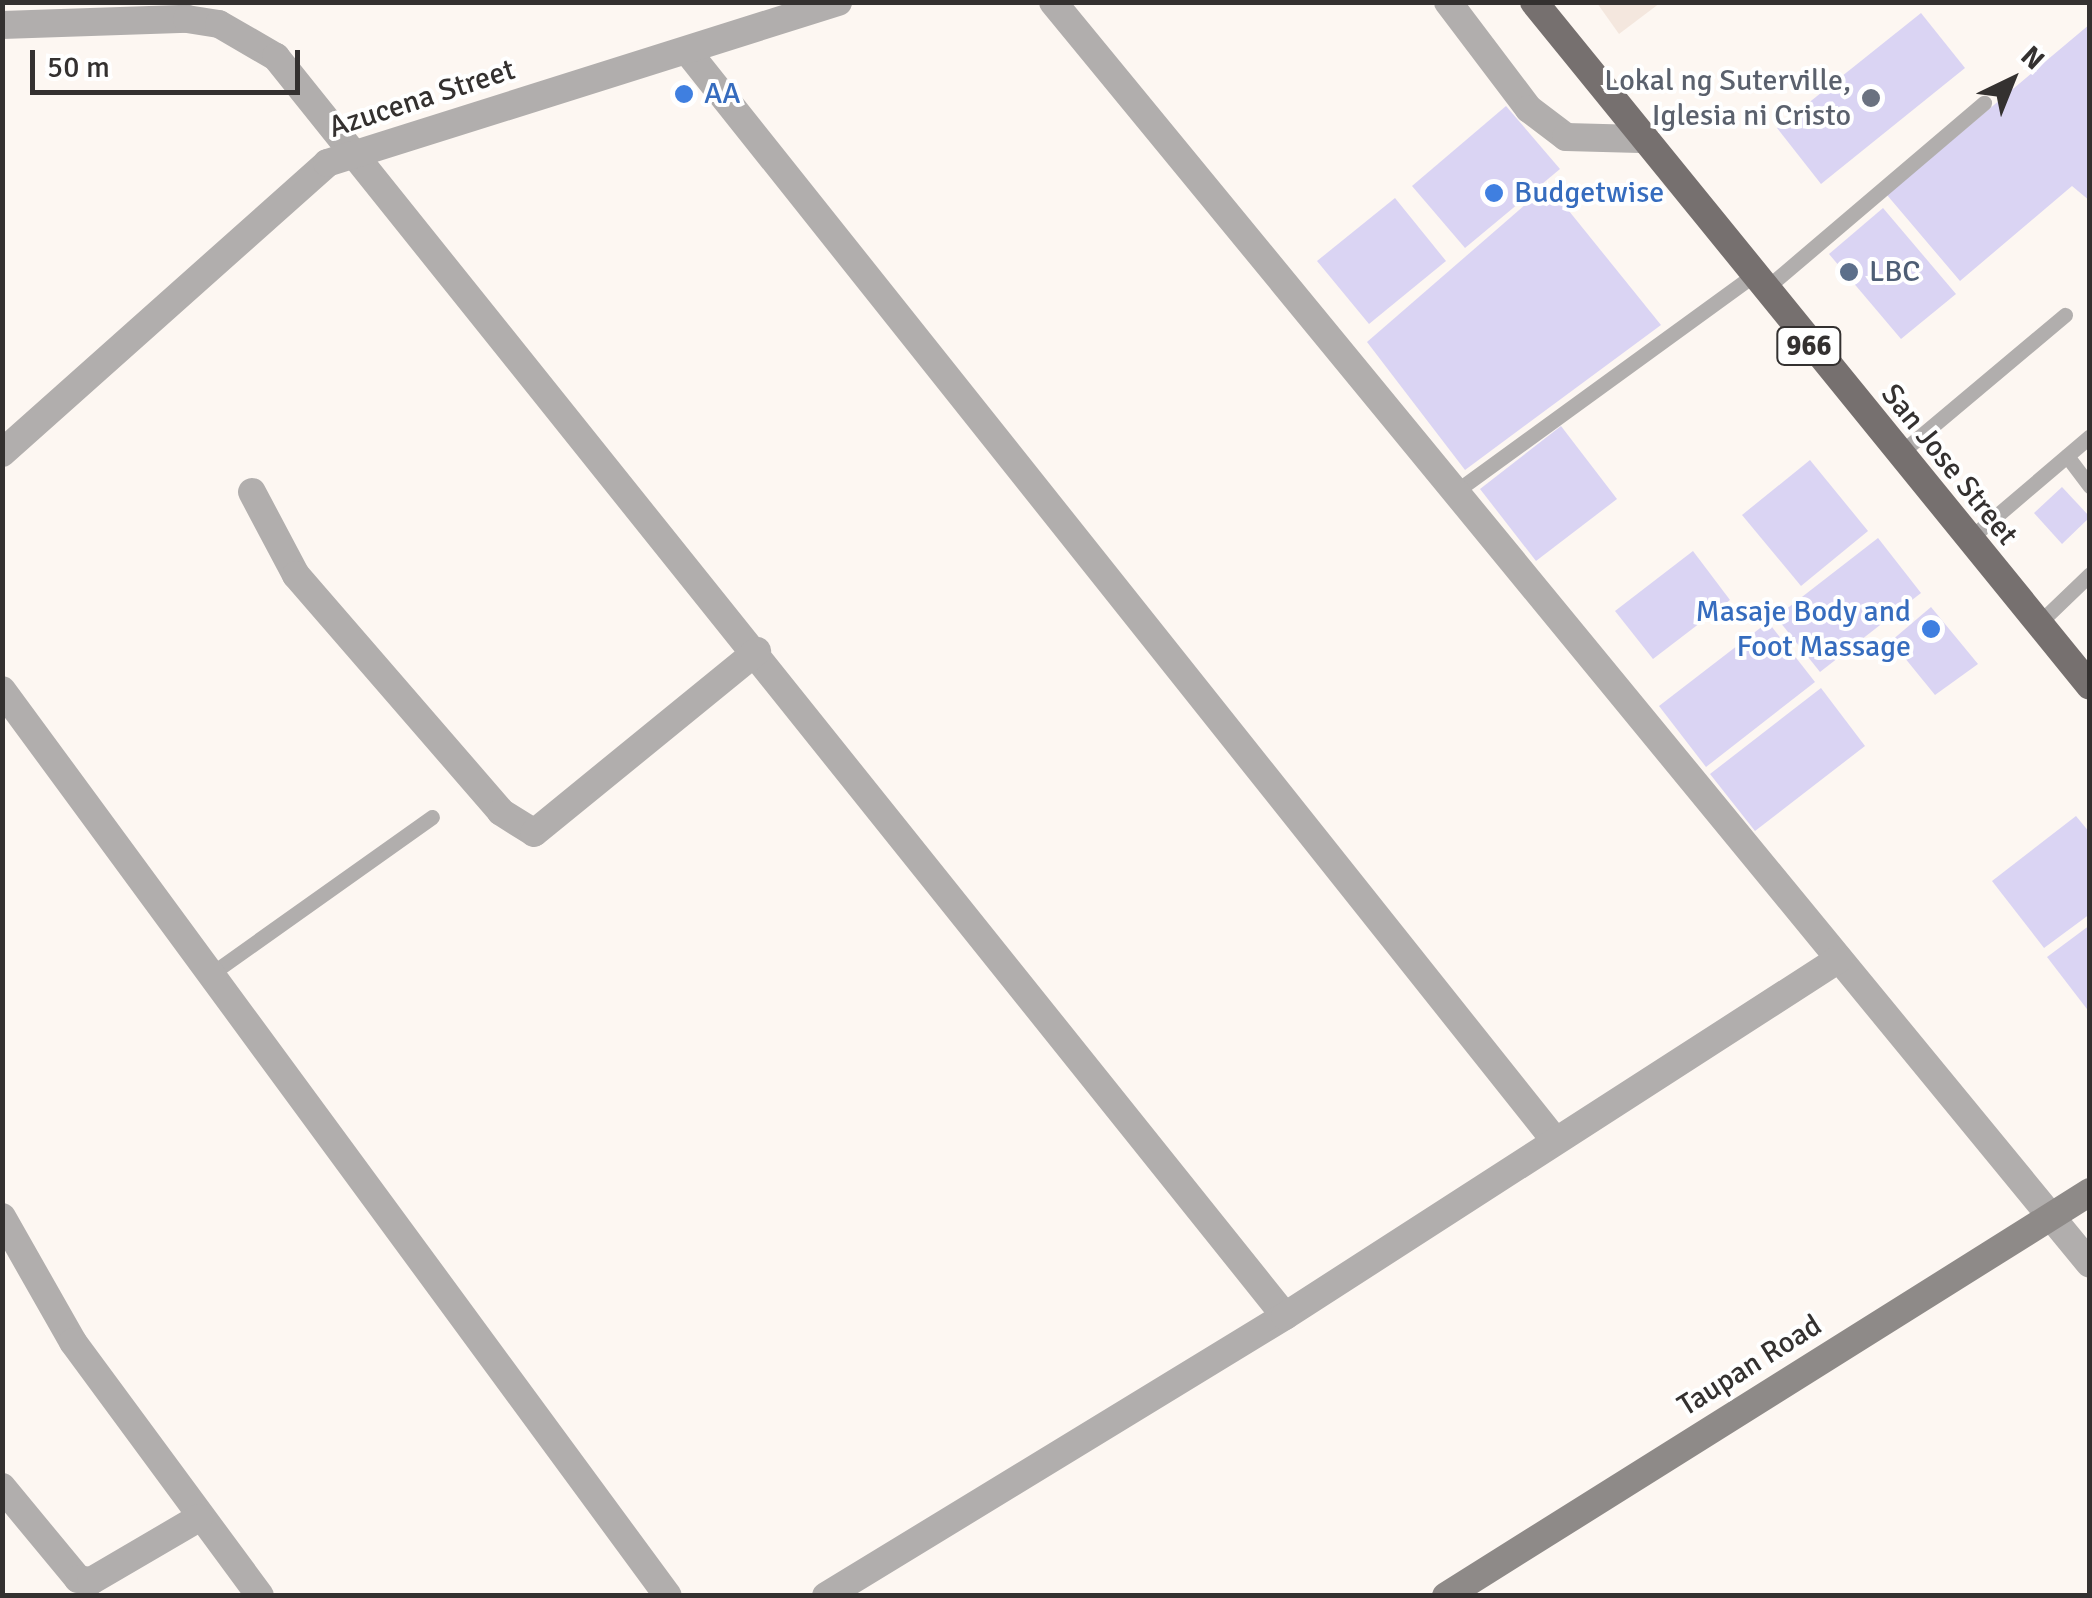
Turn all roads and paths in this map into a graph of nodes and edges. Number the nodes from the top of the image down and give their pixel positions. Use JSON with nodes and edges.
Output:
{"nodes":[{"id":1,"x":838,"y":2,"type":"edge"},
{"id":2,"x":1054,"y":2,"type":"edge"},
{"id":3,"x":1448,"y":2,"type":"edge"},
{"id":4,"x":1534,"y":2,"type":"edge"},
{"id":5,"x":2,"y":25,"type":"edge"},
{"id":6,"x":688,"y":52,"type":"junction"},
{"id":7,"x":1984,"y":103,"type":"dead end"},
{"id":8,"x":1640,"y":139,"type":"junction"},
{"id":9,"x":346,"y":153,"type":"junction"},
{"id":10,"x":1757,"y":283,"type":"junction"},
{"id":11,"x":2065,"y":315,"type":"dead end"},
{"id":12,"x":2090,"y":436,"type":"edge"},
{"id":13,"x":2,"y":453,"type":"edge"},
{"id":14,"x":1898,"y":455,"type":"junction"},
{"id":15,"x":2068,"y":456,"type":"junction"},
{"id":16,"x":2090,"y":486,"type":"edge"},
{"id":17,"x":252,"y":492,"type":"dead end"},
{"id":18,"x":1455,"y":492,"type":"junction"},
{"id":19,"x":1968,"y":540,"type":"junction"},
{"id":20,"x":2090,"y":574,"type":"edge"},
{"id":21,"x":2038,"y":624,"type":"junction"},
{"id":22,"x":757,"y":651,"type":"junction"},
{"id":23,"x":2090,"y":686,"type":"edge"},
{"id":24,"x":2,"y":690,"type":"edge"},
{"id":25,"x":432,"y":817,"type":"dead end"},
{"id":26,"x":1840,"y":960,"type":"junction"},
{"id":27,"x":211,"y":974,"type":"junction"},
{"id":28,"x":1554,"y":1138,"type":"junction"},
{"id":29,"x":2090,"y":1192,"type":"edge"},
{"id":30,"x":2,"y":1217,"type":"edge"},
{"id":31,"x":2050,"y":1217,"type":"junction"},
{"id":32,"x":2090,"y":1264,"type":"edge"},
{"id":33,"x":1285,"y":1316,"type":"junction"},
{"id":34,"x":2,"y":1487,"type":"edge"},
{"id":35,"x":199,"y":1518,"type":"junction"},
{"id":36,"x":260,"y":1596,"type":"edge"},
{"id":37,"x":668,"y":1596,"type":"edge"},
{"id":38,"x":826,"y":1596,"type":"edge"},
{"id":39,"x":1446,"y":1596,"type":"edge"}],
"edges":[{"from":1,"to":6,"type":"street","name":"Azucena Street"},
{"from":2,"to":18,"type":"street"},
{"from":3,"to":8,"type":"street"},
{"from":4,"to":8,"type":"main road","name":"San Jose Street","number":"966"},
{"from":5,"to":9,"type":"street"},
{"from":6,"to":9,"type":"street","name":"Azucena Street"},
{"from":6,"to":28,"type":"street"},
{"from":7,"to":10,"type":"lane"},
{"from":8,"to":10,"type":"main road","name":"San Jose Street","number":"966"},
{"from":9,"to":13,"type":"street","name":"Azucena Street"},
{"from":9,"to":22,"type":"street"},
{"from":10,"to":14,"type":"main road","name":"San Jose Street","number":"966"},
{"from":10,"to":18,"type":"lane"},
{"from":11,"to":14,"type":"lane"},
{"from":12,"to":15,"type":"lane"},
{"from":14,"to":19,"type":"main road","name":"San Jose Street","number":"966"},
{"from":15,"to":16,"type":"lane"},
{"from":15,"to":19,"type":"lane"},
{"from":17,"to":22,"type":"street"},
{"from":18,"to":26,"type":"street"},
{"from":19,"to":21,"type":"main road","name":"San Jose Street","number":"966"},
{"from":20,"to":21,"type":"lane"},
{"from":21,"to":23,"type":"main road","name":"San Jose Street","number":"966"},
{"from":22,"to":33,"type":"street"},
{"from":24,"to":27,"type":"street"},
{"from":25,"to":27,"type":"lane"},
{"from":26,"to":28,"type":"street"},
{"from":26,"to":31,"type":"street"},
{"from":27,"to":37,"type":"street"},
{"from":28,"to":33,"type":"street"},
{"from":29,"to":31,"type":"main road","name":"Taupan Road"},
{"from":30,"to":35,"type":"street"},
{"from":31,"to":32,"type":"street"},
{"from":31,"to":39,"type":"main road","name":"Taupan Road"},
{"from":33,"to":38,"type":"street"},
{"from":34,"to":35,"type":"street"},
{"from":35,"to":36,"type":"street"}]}
